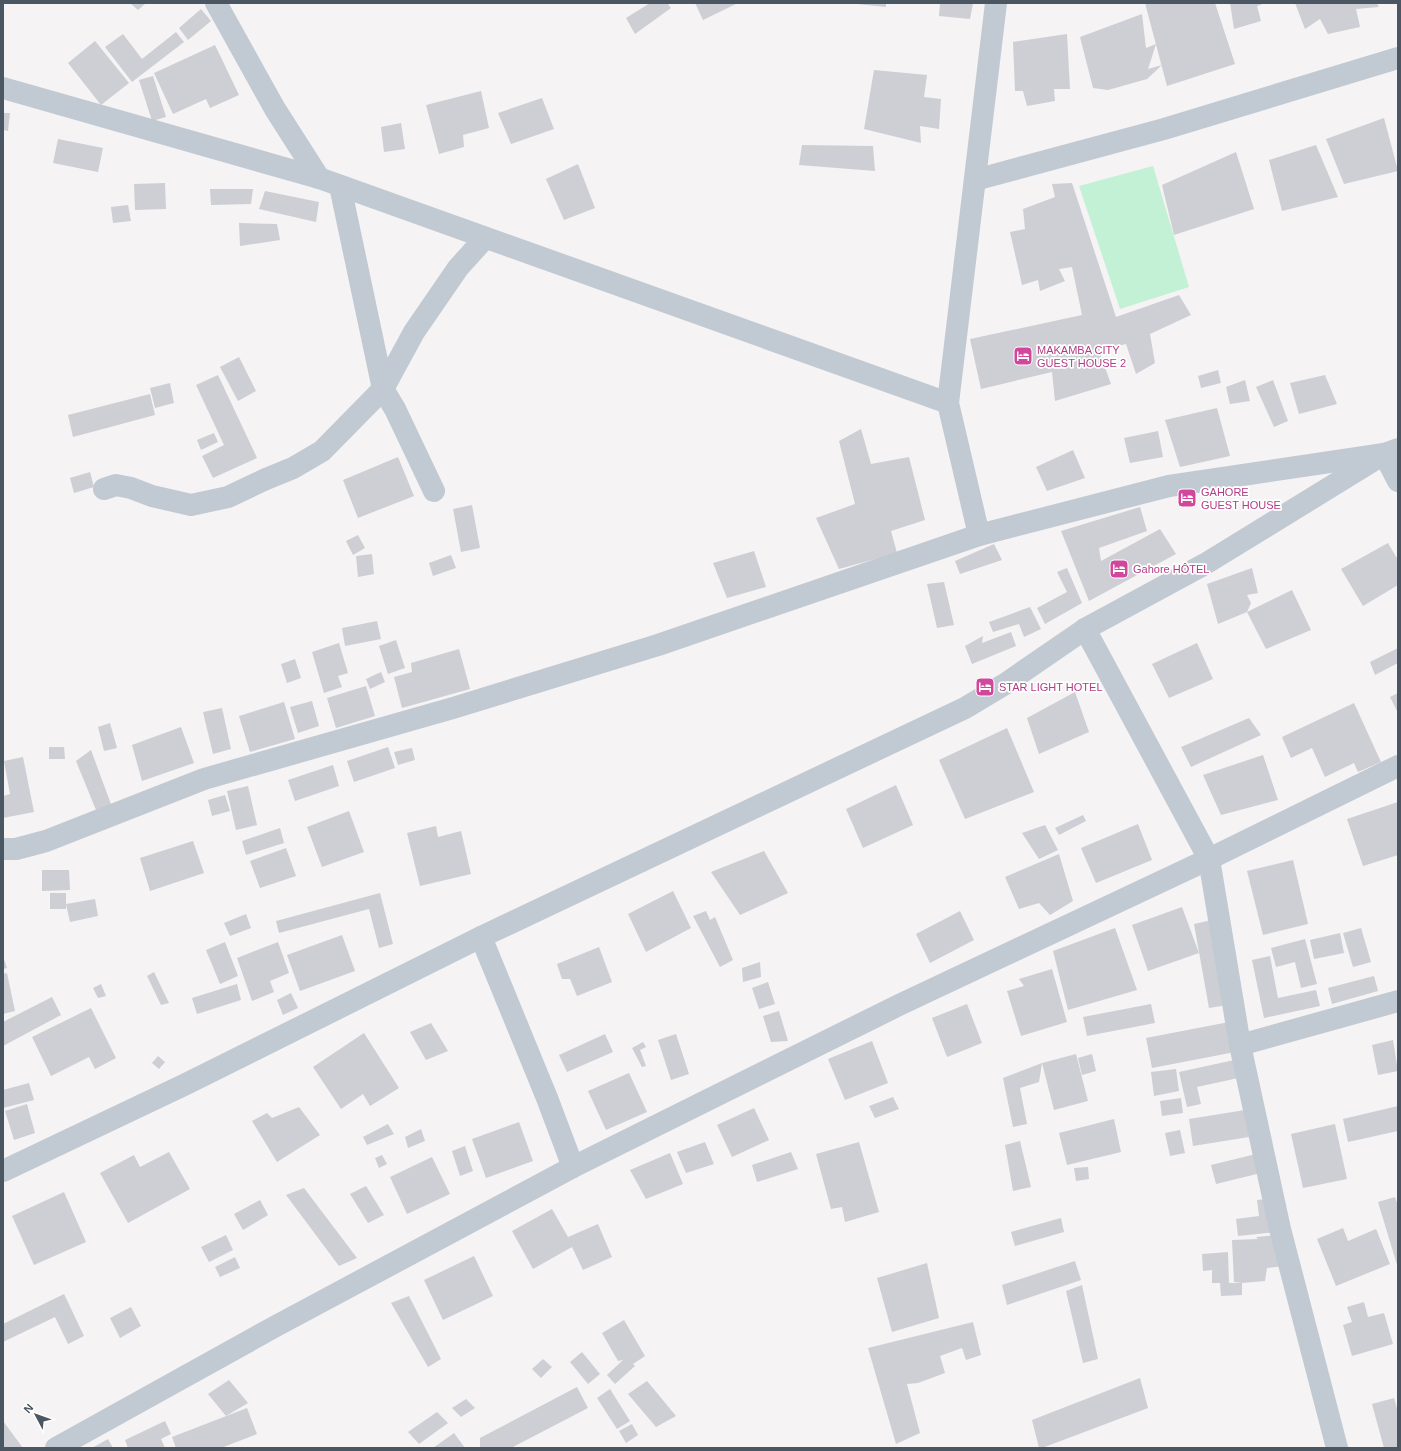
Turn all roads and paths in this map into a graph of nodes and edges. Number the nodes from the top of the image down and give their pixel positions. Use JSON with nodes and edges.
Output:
{"nodes":[{"id":1,"x":216,"y":3,"type":"edge"},
{"id":2,"x":996,"y":3,"type":"edge"},
{"id":3,"x":1398,"y":58,"type":"edge"},
{"id":4,"x":3,"y":88,"type":"edge"},
{"id":5,"x":319,"y":178,"type":"junction"},
{"id":6,"x":975,"y":180,"type":"junction"},
{"id":7,"x":340,"y":186,"type":"junction"},
{"id":8,"x":486,"y":238,"type":"junction"},
{"id":9,"x":383,"y":389,"type":"junction"},
{"id":10,"x":948,"y":403,"type":"junction"},
{"id":11,"x":1391,"y":452,"type":"edge"},
{"id":12,"x":1398,"y":481,"type":"edge"},
{"id":13,"x":104,"y":489,"type":"dead end"},
{"id":14,"x":434,"y":491,"type":"dead end"},
{"id":15,"x":979,"y":535,"type":"junction"},
{"id":16,"x":1084,"y":629,"type":"junction"},
{"id":17,"x":1398,"y":766,"type":"edge"},
{"id":18,"x":3,"y":849,"type":"edge"},
{"id":19,"x":1209,"y":859,"type":"junction"},
{"id":20,"x":481,"y":937,"type":"junction"},
{"id":21,"x":1398,"y":1001,"type":"edge"},
{"id":22,"x":1240,"y":1045,"type":"junction"},
{"id":23,"x":573,"y":1167,"type":"junction"},
{"id":24,"x":3,"y":1171,"type":"edge"},
{"id":25,"x":56,"y":1448,"type":"edge"},
{"id":26,"x":1337,"y":1448,"type":"edge"}],
"edges":[{"from":1,"to":5,"type":"street"},
{"from":2,"to":6,"type":"street"},
{"from":3,"to":6,"type":"street"},
{"from":4,"to":5,"type":"street"},
{"from":5,"to":7,"type":"street"},
{"from":6,"to":10,"type":"street"},
{"from":7,"to":8,"type":"street"},
{"from":7,"to":9,"type":"street"},
{"from":8,"to":9,"type":"street"},
{"from":8,"to":10,"type":"street"},
{"from":9,"to":13,"type":"street"},
{"from":9,"to":14,"type":"street"},
{"from":10,"to":15,"type":"street"},
{"from":11,"to":12,"type":"street"},
{"from":11,"to":15,"type":"street"},
{"from":11,"to":16,"type":"street"},
{"from":15,"to":18,"type":"street"},
{"from":16,"to":19,"type":"street"},
{"from":16,"to":20,"type":"street"},
{"from":17,"to":19,"type":"street"},
{"from":19,"to":22,"type":"street"},
{"from":19,"to":23,"type":"street"},
{"from":20,"to":23,"type":"street"},
{"from":20,"to":24,"type":"street"},
{"from":21,"to":22,"type":"street"},
{"from":22,"to":26,"type":"street"},
{"from":23,"to":25,"type":"street"}]}
